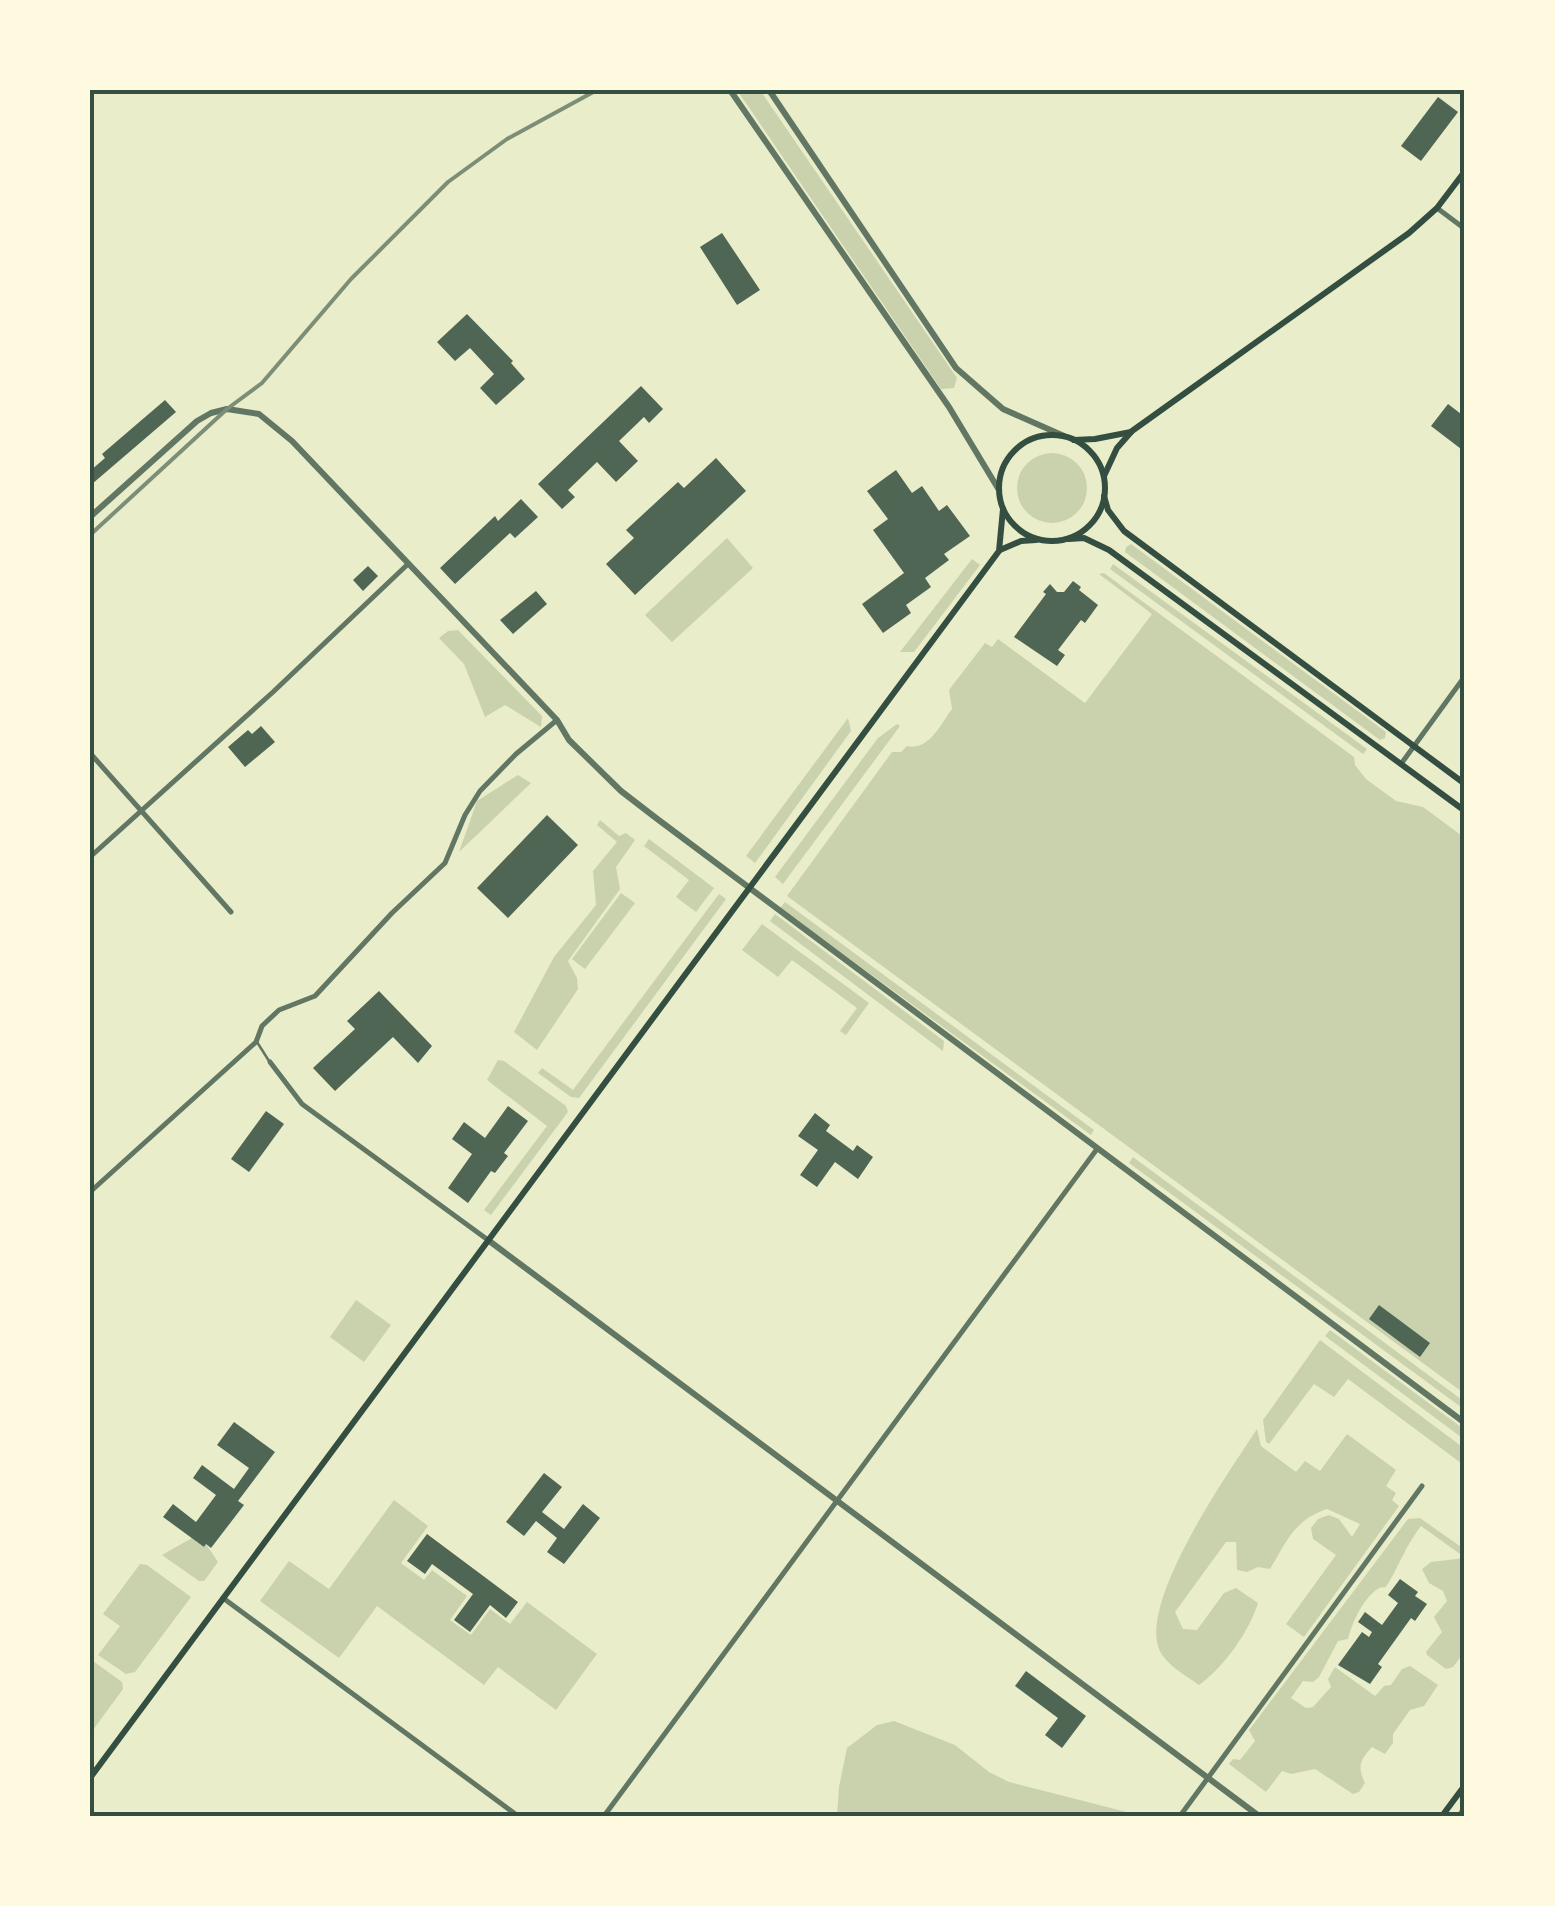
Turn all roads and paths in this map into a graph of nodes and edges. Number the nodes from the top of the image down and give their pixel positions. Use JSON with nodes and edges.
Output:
{"nodes":[{"id":1,"x":730,"y":90,"type":"edge"},
{"id":2,"x":769,"y":90,"type":"edge"},
{"id":3,"x":1465,"y":171,"type":"edge"},
{"id":4,"x":1436,"y":208,"type":"junction"},
{"id":5,"x":1465,"y":229,"type":"edge"},
{"id":6,"x":1132,"y":431,"type":"junction"},
{"id":7,"x":1064,"y":436,"type":"junction"},
{"id":8,"x":1074,"y":440,"type":"junction"},
{"id":9,"x":1104,"y":476,"type":"junction"},
{"id":10,"x":999,"y":490,"type":"junction"},
{"id":11,"x":1104,"y":496,"type":"junction"},
{"id":12,"x":1003,"y":509,"type":"junction"},
{"id":13,"x":90,"y":517,"type":"edge"},
{"id":14,"x":1068,"y":539,"type":"junction"},
{"id":15,"x":1040,"y":540,"type":"junction"},
{"id":16,"x":999,"y":550,"type":"junction"},
{"id":17,"x":408,"y":564,"type":"junction"},
{"id":18,"x":1465,"y":676,"type":"edge"},
{"id":19,"x":556,"y":720,"type":"junction"},
{"id":20,"x":1414,"y":746,"type":"junction"},
{"id":21,"x":90,"y":753,"type":"edge"},
{"id":22,"x":1401,"y":764,"type":"junction"},
{"id":23,"x":1465,"y":784,"type":"edge"},
{"id":24,"x":1465,"y":811,"type":"edge"},
{"id":25,"x":139,"y":812,"type":"junction"},
{"id":26,"x":90,"y":857,"type":"edge"},
{"id":27,"x":748,"y":890,"type":"junction"},
{"id":28,"x":231,"y":912,"type":"dead end"},
{"id":29,"x":256,"y":1042,"type":"junction"},
{"id":30,"x":270,"y":1062,"type":"joint"},
{"id":31,"x":1096,"y":1149,"type":"junction"},
{"id":32,"x":90,"y":1192,"type":"edge"},
{"id":33,"x":488,"y":1240,"type":"junction"},
{"id":34,"x":1465,"y":1423,"type":"edge"},
{"id":35,"x":1422,"y":1486,"type":"dead end"},
{"id":36,"x":837,"y":1501,"type":"junction"},
{"id":37,"x":223,"y":1598,"type":"junction"},
{"id":38,"x":90,"y":1778,"type":"edge"},
{"id":39,"x":1208,"y":1778,"type":"junction"},
{"id":40,"x":1465,"y":1785,"type":"edge"},
{"id":41,"x":518,"y":1816,"type":"edge"},
{"id":42,"x":604,"y":1816,"type":"edge"},
{"id":43,"x":1180,"y":1816,"type":"edge"},
{"id":44,"x":1259,"y":1816,"type":"edge"},
{"id":45,"x":1442,"y":1816,"type":"edge"}],
"edges":[{"from":1,"to":10,"type":"street"},
{"from":2,"to":7,"type":"street"},
{"from":3,"to":4,"type":"main road"},
{"from":4,"to":5,"type":"street"},
{"from":4,"to":6,"type":"main road"},
{"from":6,"to":8,"type":"main road"},
{"from":6,"to":9,"type":"main road"},
{"from":7,"to":8,"type":"main road"},
{"from":7,"to":10,"type":"main road"},
{"from":8,"to":9,"type":"main road"},
{"from":9,"to":11,"type":"main road"},
{"from":10,"to":12,"type":"main road"},
{"from":11,"to":14,"type":"main road"},
{"from":11,"to":20,"type":"main road"},
{"from":12,"to":15,"type":"main road"},
{"from":12,"to":16,"type":"main road"},
{"from":13,"to":17,"type":"street"},
{"from":14,"to":15,"type":"main road"},
{"from":14,"to":22,"type":"main road"},
{"from":15,"to":16,"type":"main road"},
{"from":16,"to":27,"type":"main road"},
{"from":17,"to":19,"type":"street"},
{"from":17,"to":25,"type":"street"},
{"from":18,"to":20,"type":"street"},
{"from":19,"to":27,"type":"street"},
{"from":19,"to":29,"type":"street"},
{"from":20,"to":22,"type":"street"},
{"from":20,"to":23,"type":"main road"},
{"from":21,"to":25,"type":"street"},
{"from":22,"to":24,"type":"main road"},
{"from":25,"to":26,"type":"street"},
{"from":25,"to":28,"type":"street"},
{"from":27,"to":31,"type":"street"},
{"from":27,"to":33,"type":"main road"},
{"from":29,"to":30,"type":"lane"},
{"from":29,"to":32,"type":"street"},
{"from":30,"to":33,"type":"street"},
{"from":31,"to":34,"type":"street"},
{"from":31,"to":36,"type":"street"},
{"from":33,"to":36,"type":"street"},
{"from":33,"to":37,"type":"main road"},
{"from":35,"to":39,"type":"street"},
{"from":36,"to":39,"type":"street"},
{"from":36,"to":42,"type":"street"},
{"from":37,"to":38,"type":"main road"},
{"from":37,"to":41,"type":"street"},
{"from":39,"to":43,"type":"street"},
{"from":39,"to":44,"type":"street"},
{"from":40,"to":45,"type":"main road"}]}
